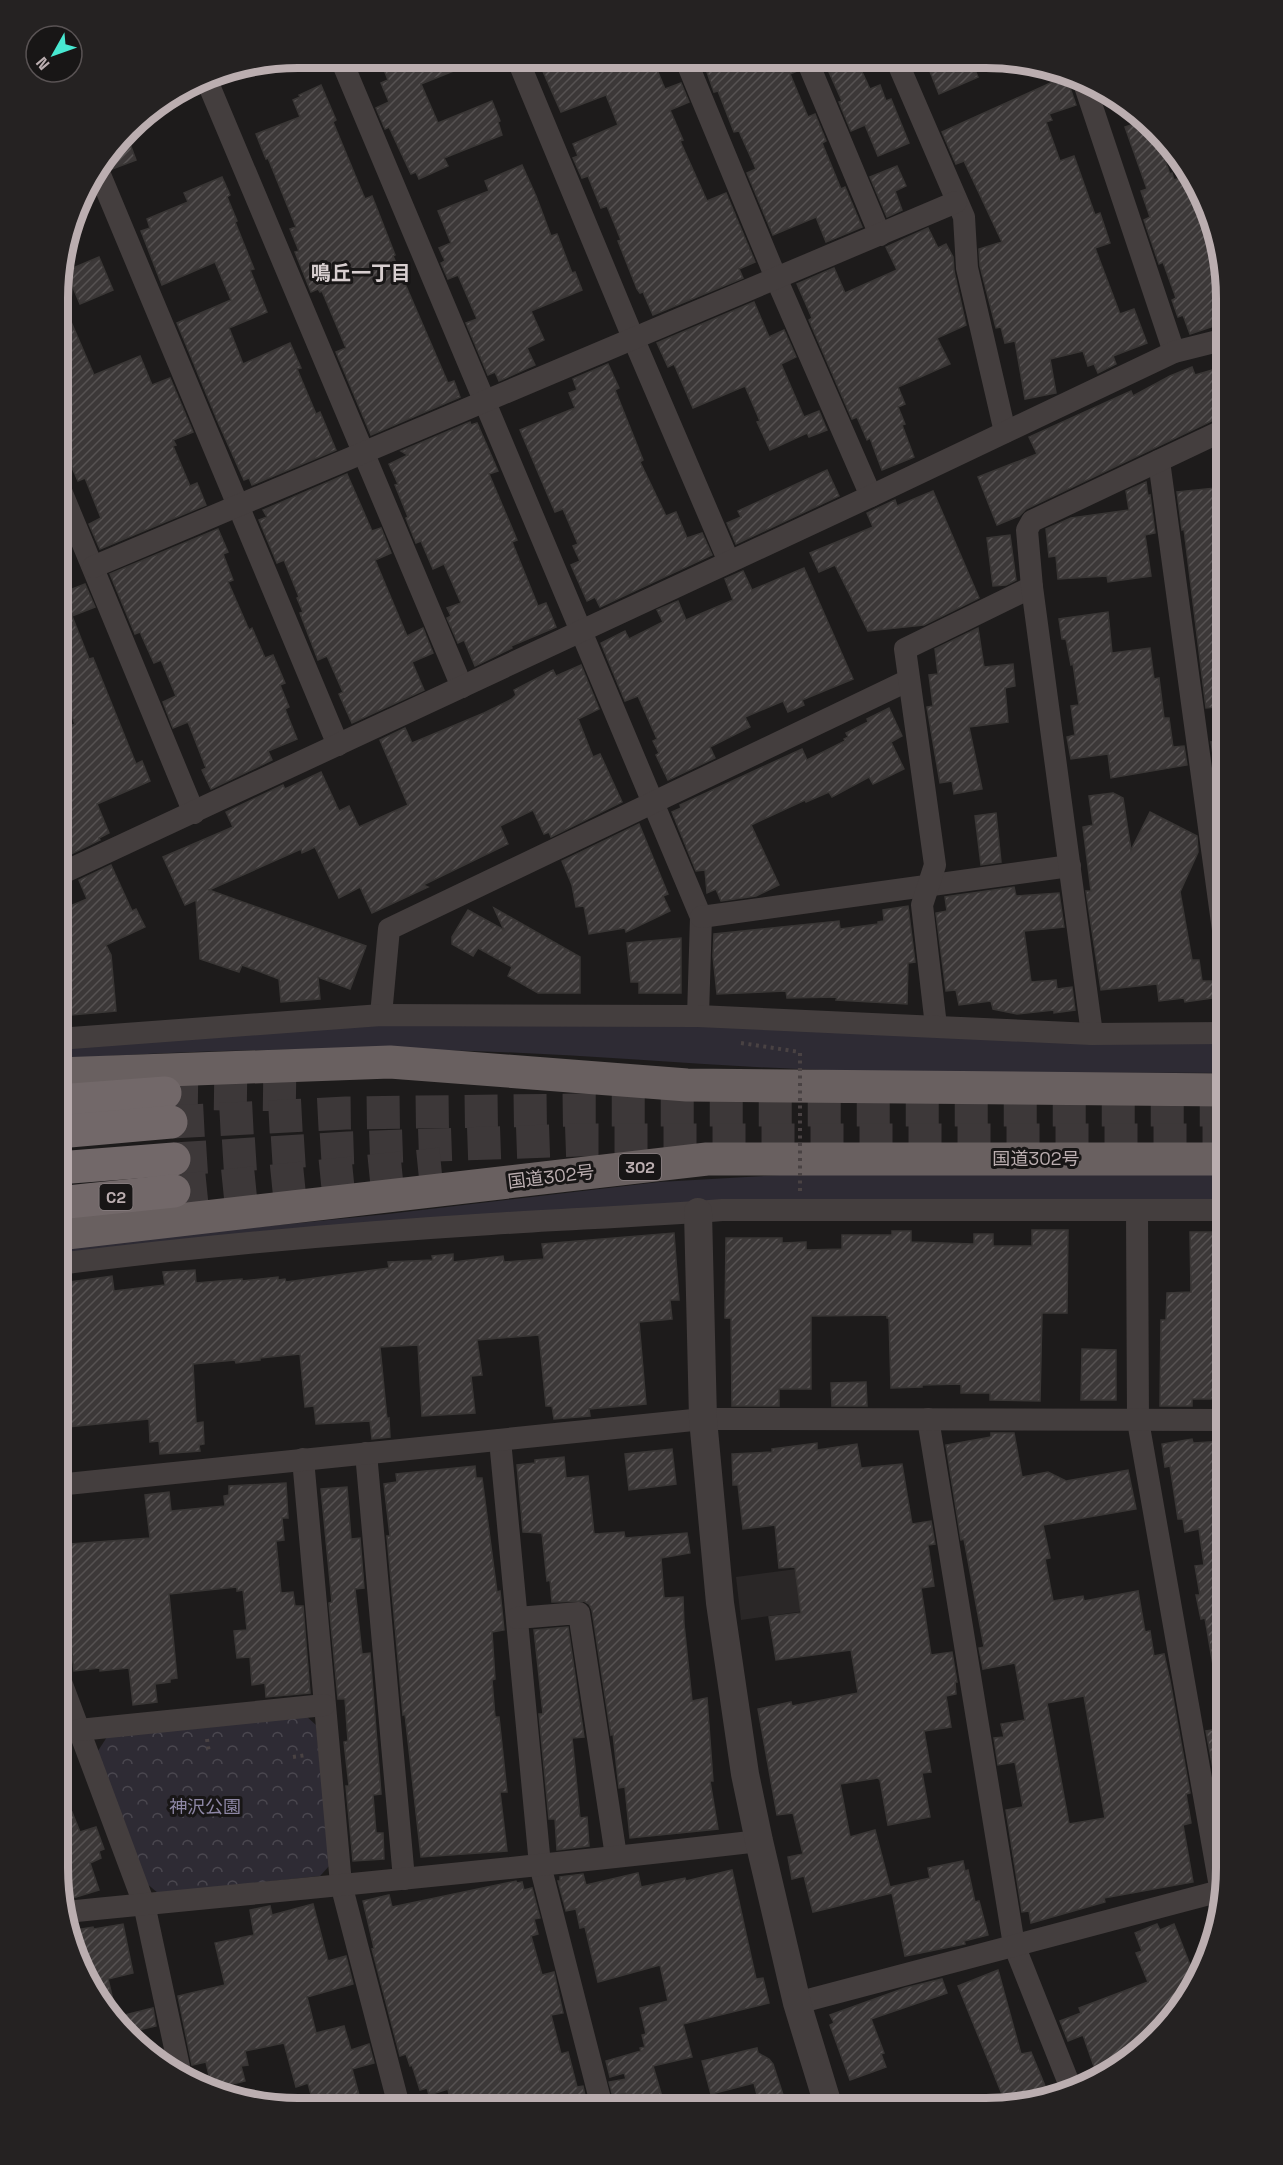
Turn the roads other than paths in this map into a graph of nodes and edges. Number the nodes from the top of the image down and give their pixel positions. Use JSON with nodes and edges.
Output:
{"nodes":[{"id":1,"x":345,"y":68,"type":"edge"},
{"id":2,"x":521,"y":68,"type":"edge"},
{"id":3,"x":689,"y":68,"type":"edge"},
{"id":4,"x":810,"y":68,"type":"edge"},
{"id":5,"x":900,"y":68,"type":"edge"},
{"id":6,"x":209,"y":85,"type":"edge"},
{"id":7,"x":1087,"y":91,"type":"edge"},
{"id":8,"x":101,"y":177,"type":"edge"},
{"id":9,"x":956,"y":202,"type":"junction"},
{"id":10,"x":880,"y":234,"type":"junction"},
{"id":11,"x":776,"y":278,"type":"junction"},
{"id":12,"x":634,"y":340,"type":"junction"},
{"id":13,"x":1216,"y":342,"type":"edge"},
{"id":14,"x":1174,"y":352,"type":"junction"},
{"id":15,"x":484,"y":402,"type":"junction"},
{"id":16,"x":1005,"y":432,"type":"junction"},
{"id":17,"x":1216,"y":434,"type":"edge"},
{"id":18,"x":364,"y":453,"type":"junction"},
{"id":19,"x":1159,"y":461,"type":"junction"},
{"id":20,"x":872,"y":496,"type":"junction"},
{"id":21,"x":239,"y":505,"type":"junction"},
{"id":22,"x":68,"y":507,"type":"edge"},
{"id":23,"x":729,"y":562,"type":"junction"},
{"id":24,"x":93,"y":567,"type":"junction"},
{"id":25,"x":1032,"y":587,"type":"junction"},
{"id":26,"x":580,"y":632,"type":"junction"},
{"id":27,"x":909,"y":680,"type":"junction"},
{"id":28,"x":462,"y":687,"type":"junction"},
{"id":29,"x":338,"y":745,"type":"junction"},
{"id":30,"x":652,"y":802,"type":"junction"},
{"id":31,"x":194,"y":813,"type":"junction"},
{"id":32,"x":1216,"y":832,"type":"edge"},
{"id":33,"x":1070,"y":866,"type":"junction"},
{"id":34,"x":68,"y":870,"type":"edge"},
{"id":35,"x":928,"y":886,"type":"junction"},
{"id":36,"x":701,"y":917,"type":"junction"},
{"id":37,"x":381,"y":1015,"type":"junction"},
{"id":38,"x":698,"y":1016,"type":"junction"},
{"id":39,"x":936,"y":1026,"type":"junction"},
{"id":40,"x":1216,"y":1033,"type":"edge"},
{"id":41,"x":1092,"y":1034,"type":"junction"},
{"id":42,"x":68,"y":1038,"type":"edge"},
{"id":43,"x":68,"y":1074,"type":"edge"},
{"id":44,"x":1216,"y":1090,"type":"edge"},
{"id":45,"x":68,"y":1102,"type":"edge"},
{"id":46,"x":68,"y":1130,"type":"edge"},
{"id":47,"x":174,"y":1159,"type":"tunnel mouth"},
{"id":48,"x":1216,"y":1159,"type":"edge"},
{"id":49,"x":68,"y":1167,"type":"edge"},
{"id":50,"x":174,"y":1191,"type":"tunnel mouth"},
{"id":51,"x":68,"y":1202,"type":"edge"},
{"id":52,"x":1137,"y":1210,"type":"junction"},
{"id":53,"x":1216,"y":1210,"type":"edge"},
{"id":54,"x":698,"y":1212,"type":"junction"},
{"id":55,"x":68,"y":1233,"type":"edge"},
{"id":56,"x":68,"y":1263,"type":"edge"},
{"id":57,"x":703,"y":1419,"type":"junction"},
{"id":58,"x":928,"y":1419,"type":"junction"},
{"id":59,"x":1216,"y":1420,"type":"edge"},
{"id":60,"x":1138,"y":1421,"type":"junction"},
{"id":61,"x":500,"y":1440,"type":"junction"},
{"id":62,"x":366,"y":1453,"type":"junction"},
{"id":63,"x":303,"y":1459,"type":"junction"},
{"id":64,"x":68,"y":1484,"type":"edge"},
{"id":65,"x":517,"y":1618,"type":"junction"},
{"id":66,"x":68,"y":1700,"type":"edge"},
{"id":67,"x":324,"y":1705,"type":"junction"},
{"id":68,"x":79,"y":1730,"type":"junction"},
{"id":69,"x":759,"y":1841,"type":"junction"},
{"id":70,"x":616,"y":1856,"type":"junction"},
{"id":71,"x":1216,"y":1859,"type":"edge"},
{"id":72,"x":540,"y":1865,"type":"junction"},
{"id":73,"x":404,"y":1879,"type":"junction"},
{"id":74,"x":341,"y":1884,"type":"junction"},
{"id":75,"x":1214,"y":1895,"type":"edge"},
{"id":76,"x":144,"y":1904,"type":"junction"},
{"id":77,"x":72,"y":1911,"type":"edge"},
{"id":78,"x":1014,"y":1945,"type":"junction"},
{"id":79,"x":797,"y":2002,"type":"junction"},
{"id":80,"x":179,"y":2065,"type":"edge"},
{"id":81,"x":1068,"y":2082,"type":"edge"},
{"id":82,"x":397,"y":2098,"type":"edge"},
{"id":83,"x":600,"y":2098,"type":"edge"},
{"id":84,"x":826,"y":2098,"type":"edge"}],
"edges":[{"from":1,"to":15,"type":"street"},
{"from":2,"to":12,"type":"street"},
{"from":3,"to":11,"type":"street"},
{"from":4,"to":10,"type":"street"},
{"from":5,"to":9,"type":"street"},
{"from":6,"to":18,"type":"street"},
{"from":7,"to":14,"type":"street"},
{"from":8,"to":21,"type":"street"},
{"from":9,"to":10,"type":"street"},
{"from":9,"to":16,"type":"street"},
{"from":10,"to":11,"type":"street"},
{"from":11,"to":12,"type":"street"},
{"from":11,"to":20,"type":"street"},
{"from":12,"to":15,"type":"street"},
{"from":12,"to":23,"type":"street"},
{"from":13,"to":14,"type":"street"},
{"from":14,"to":16,"type":"street"},
{"from":15,"to":18,"type":"street"},
{"from":15,"to":26,"type":"street"},
{"from":16,"to":20,"type":"street"},
{"from":17,"to":19,"type":"street"},
{"from":18,"to":21,"type":"street"},
{"from":18,"to":28,"type":"street"},
{"from":19,"to":25,"type":"street"},
{"from":19,"to":32,"type":"street"},
{"from":20,"to":23,"type":"street"},
{"from":21,"to":24,"type":"street"},
{"from":21,"to":29,"type":"street"},
{"from":22,"to":24,"type":"street"},
{"from":23,"to":26,"type":"street"},
{"from":24,"to":31,"type":"street"},
{"from":25,"to":27,"type":"street"},
{"from":25,"to":33,"type":"street"},
{"from":26,"to":28,"type":"street"},
{"from":26,"to":30,"type":"street"},
{"from":27,"to":30,"type":"street"},
{"from":27,"to":35,"type":"street"},
{"from":28,"to":29,"type":"street"},
{"from":29,"to":31,"type":"street"},
{"from":30,"to":36,"type":"street"},
{"from":30,"to":37,"type":"street"},
{"from":31,"to":34,"type":"street"},
{"from":33,"to":35,"type":"street"},
{"from":33,"to":41,"type":"street"},
{"from":35,"to":36,"type":"street"},
{"from":35,"to":39,"type":"street"},
{"from":36,"to":38,"type":"street"},
{"from":37,"to":38,"type":"street"},
{"from":37,"to":42,"type":"street"},
{"from":38,"to":39,"type":"street"},
{"from":39,"to":41,"type":"street"},
{"from":40,"to":41,"type":"street"},
{"from":43,"to":44,"type":"highway"},
{"from":45,"to":46,"type":"highway"},
{"from":47,"to":49,"type":"highway","number":"C2"},
{"from":48,"to":55,"type":"highway","name":"国道302号","number":"302"},
{"from":50,"to":51,"type":"highway","number":"C2"},
{"from":52,"to":53,"type":"street"},
{"from":52,"to":54,"type":"street"},
{"from":52,"to":60,"type":"street"},
{"from":54,"to":56,"type":"street"},
{"from":54,"to":57,"type":"street"},
{"from":57,"to":58,"type":"street"},
{"from":57,"to":61,"type":"street"},
{"from":57,"to":69,"type":"street"},
{"from":58,"to":60,"type":"street"},
{"from":58,"to":78,"type":"street"},
{"from":59,"to":60,"type":"street"},
{"from":60,"to":71,"type":"street"},
{"from":61,"to":62,"type":"street"},
{"from":61,"to":65,"type":"street"},
{"from":62,"to":63,"type":"street"},
{"from":62,"to":73,"type":"street"},
{"from":63,"to":64,"type":"street"},
{"from":63,"to":67,"type":"street"},
{"from":65,"to":70,"type":"street"},
{"from":65,"to":72,"type":"street"},
{"from":66,"to":68,"type":"street"},
{"from":67,"to":68,"type":"street"},
{"from":67,"to":74,"type":"street"},
{"from":68,"to":76,"type":"street"},
{"from":69,"to":70,"type":"street"},
{"from":69,"to":79,"type":"street"},
{"from":70,"to":72,"type":"street"},
{"from":72,"to":73,"type":"street"},
{"from":72,"to":83,"type":"street"},
{"from":73,"to":74,"type":"street"},
{"from":74,"to":76,"type":"street"},
{"from":74,"to":82,"type":"street"},
{"from":75,"to":78,"type":"street"},
{"from":76,"to":77,"type":"street"},
{"from":76,"to":80,"type":"street"},
{"from":78,"to":79,"type":"street"},
{"from":78,"to":81,"type":"street"},
{"from":79,"to":84,"type":"street"}]}
